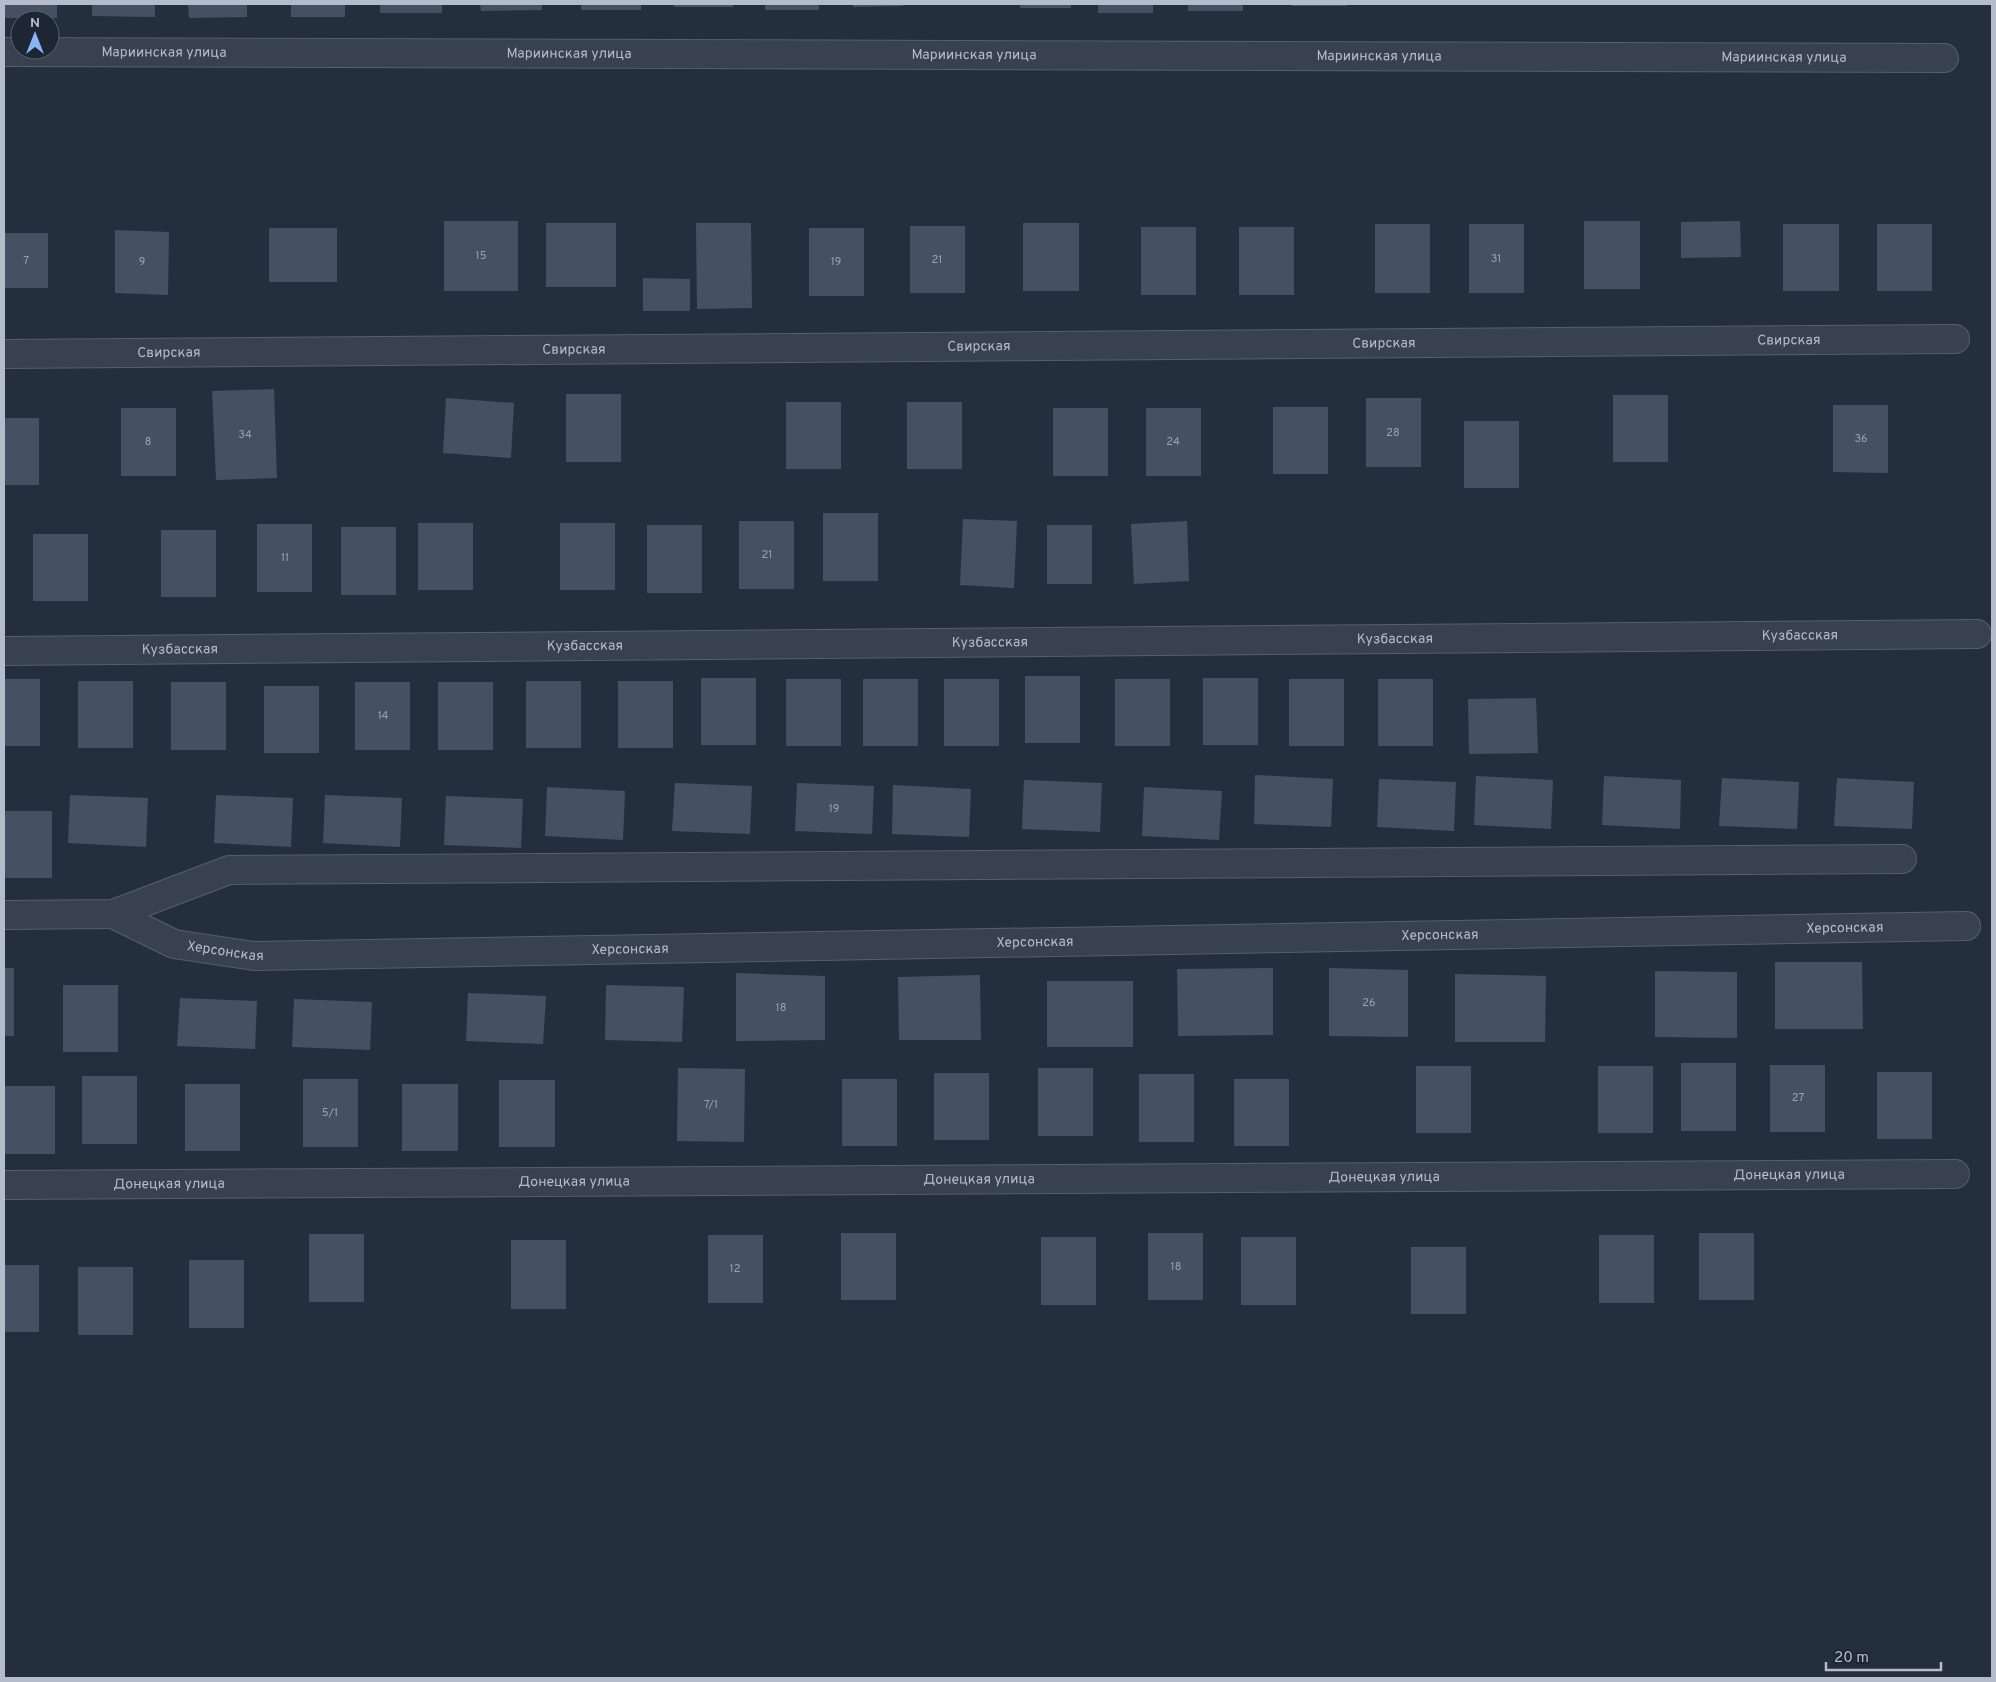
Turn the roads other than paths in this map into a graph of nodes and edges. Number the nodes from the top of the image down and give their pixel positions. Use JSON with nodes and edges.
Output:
{"nodes":[{"id":1,"x":4,"y":52,"type":"edge"},
{"id":2,"x":1944,"y":58,"type":"dead end"},
{"id":3,"x":1954,"y":339,"type":"dead end"},
{"id":4,"x":4,"y":354,"type":"edge"},
{"id":5,"x":1977,"y":634,"type":"dead end"},
{"id":6,"x":4,"y":651,"type":"edge"},
{"id":7,"x":1902,"y":859,"type":"dead end"},
{"id":8,"x":113,"y":914,"type":"junction"},
{"id":9,"x":4,"y":915,"type":"edge"},
{"id":10,"x":1966,"y":926,"type":"dead end"},
{"id":11,"x":1955,"y":1174,"type":"dead end"},
{"id":12,"x":4,"y":1185,"type":"edge"}],
"edges":[{"from":1,"to":2,"type":"street","name":"Мариинская улица"},
{"from":3,"to":4,"type":"street","name":"Свирская"},
{"from":5,"to":6,"type":"street","name":"Кузбасская"},
{"from":7,"to":8,"type":"street","name":"Херсонская"},
{"from":8,"to":9,"type":"street","name":"Херсонская"},
{"from":8,"to":10,"type":"street","name":"Херсонская"},
{"from":11,"to":12,"type":"street","name":"Донецкая улица"}]}
